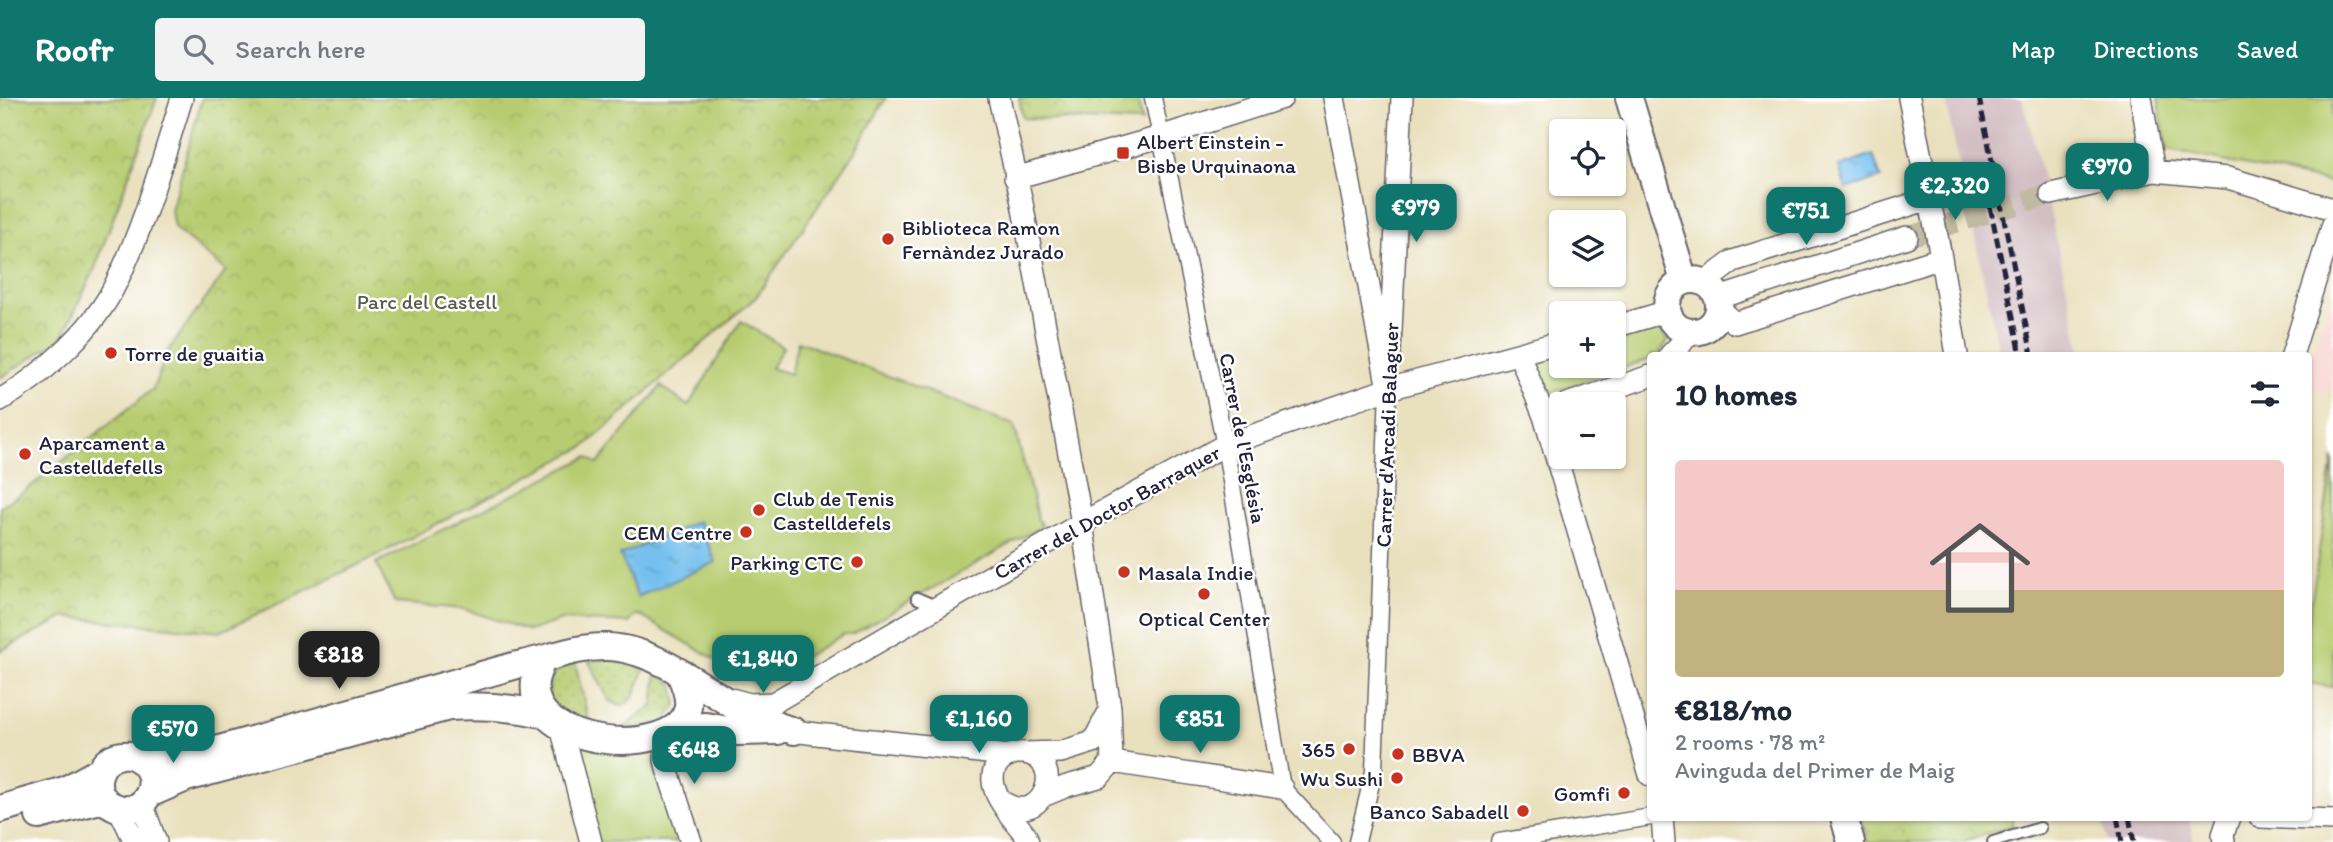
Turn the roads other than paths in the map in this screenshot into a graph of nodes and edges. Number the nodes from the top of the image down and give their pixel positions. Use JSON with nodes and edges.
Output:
{"nodes":[{"id":1,"x":182,"y":98,"type":"edge"},
{"id":2,"x":999,"y":98,"type":"edge"},
{"id":3,"x":1153,"y":98,"type":"edge"},
{"id":4,"x":1282,"y":98,"type":"edge"},
{"id":5,"x":1334,"y":98,"type":"edge"},
{"id":6,"x":1402,"y":98,"type":"edge"},
{"id":7,"x":1629,"y":98,"type":"edge"},
{"id":8,"x":1909,"y":98,"type":"edge"},
{"id":9,"x":2140,"y":98,"type":"edge"},
{"id":10,"x":1160,"y":137,"type":"junction"},
{"id":11,"x":2154,"y":171,"type":"junction"},
{"id":12,"x":1015,"y":178,"type":"junction"},
{"id":13,"x":2051,"y":194,"type":"tunnel mouth"},
{"id":14,"x":1929,"y":199,"type":"junction"},
{"id":15,"x":2333,"y":209,"type":"edge"},
{"id":16,"x":2333,"y":225,"type":"edge"},
{"id":17,"x":1907,"y":237,"type":"tunnel mouth"},
{"id":18,"x":1941,"y":258,"type":"junction"},
{"id":19,"x":1707,"y":292,"type":"junction"},
{"id":20,"x":1668,"y":311,"type":"junction"},
{"id":21,"x":1626,"y":323,"type":"edge"},
{"id":22,"x":1698,"y":340,"type":"edge"},
{"id":23,"x":1549,"y":345,"type":"edge"},
{"id":24,"x":1676,"y":352,"type":"edge"},
{"id":25,"x":1957,"y":352,"type":"edge"},
{"id":26,"x":2293,"y":352,"type":"edge"},
{"id":27,"x":1519,"y":354,"type":"junction"},
{"id":28,"x":1647,"y":377,"type":"edge"},
{"id":29,"x":1388,"y":388,"type":"junction"},
{"id":30,"x":1603,"y":392,"type":"edge"},
{"id":31,"x":0,"y":400,"type":"edge"},
{"id":32,"x":1549,"y":404,"type":"edge"},
{"id":33,"x":1226,"y":445,"type":"junction"},
{"id":34,"x":1568,"y":469,"type":"edge"},
{"id":35,"x":1082,"y":523,"type":"junction"},
{"id":36,"x":917,"y":598,"type":"dead end"},
{"id":37,"x":938,"y":607,"type":"junction"},
{"id":38,"x":542,"y":660,"type":"junction"},
{"id":39,"x":680,"y":674,"type":"junction"},
{"id":40,"x":715,"y":694,"type":"junction"},
{"id":41,"x":1110,"y":708,"type":"junction"},
{"id":42,"x":552,"y":721,"type":"junction"},
{"id":43,"x":672,"y":730,"type":"junction"},
{"id":44,"x":794,"y":731,"type":"junction"},
{"id":45,"x":958,"y":748,"type":"junction"},
{"id":46,"x":1014,"y":754,"type":"junction"},
{"id":47,"x":135,"y":757,"type":"junction"},
{"id":48,"x":1112,"y":762,"type":"junction"},
{"id":49,"x":1647,"y":764,"type":"edge"},
{"id":50,"x":101,"y":770,"type":"junction"},
{"id":51,"x":1282,"y":788,"type":"junction"},
{"id":52,"x":997,"y":790,"type":"junction"},
{"id":53,"x":128,"y":801,"type":"junction"},
{"id":54,"x":1036,"y":802,"type":"junction"},
{"id":55,"x":0,"y":809,"type":"edge"},
{"id":56,"x":1647,"y":818,"type":"edge"},
{"id":57,"x":2312,"y":820,"type":"edge"},
{"id":58,"x":1662,"y":821,"type":"edge"},
{"id":59,"x":1845,"y":821,"type":"edge"},
{"id":60,"x":2228,"y":821,"type":"edge"},
{"id":61,"x":2333,"y":821,"type":"edge"},
{"id":62,"x":0,"y":827,"type":"edge"},
{"id":63,"x":2040,"y":828,"type":"dead end"},
{"id":64,"x":1027,"y":839,"type":"edge"},
{"id":65,"x":135,"y":842,"type":"edge"},
{"id":66,"x":156,"y":842,"type":"edge"},
{"id":67,"x":590,"y":842,"type":"edge"},
{"id":68,"x":691,"y":842,"type":"edge"},
{"id":69,"x":1332,"y":842,"type":"edge"},
{"id":70,"x":1357,"y":842,"type":"edge"},
{"id":71,"x":1499,"y":842,"type":"edge"},
{"id":72,"x":1664,"y":842,"type":"edge"},
{"id":73,"x":1851,"y":842,"type":"edge"},
{"id":74,"x":1993,"y":842,"type":"edge"},
{"id":75,"x":2224,"y":842,"type":"edge"}],
"edges":[{"from":1,"to":31,"type":"street"},
{"from":2,"to":12,"type":"street"},
{"from":3,"to":10,"type":"street","name":"Carrer de l'Església"},
{"from":4,"to":10,"type":"street"},
{"from":5,"to":29,"type":"street"},
{"from":6,"to":29,"type":"street","name":"Carrer d'Arcadi Balaguer"},
{"from":7,"to":19,"type":"street"},
{"from":8,"to":14,"type":"street"},
{"from":9,"to":11,"type":"street"},
{"from":10,"to":12,"type":"street"},
{"from":10,"to":33,"type":"street","name":"Carrer de l'Església"},
{"from":11,"to":13,"type":"street"},
{"from":11,"to":15,"type":"street"},
{"from":12,"to":35,"type":"street"},
{"from":14,"to":18,"type":"street"},
{"from":14,"to":19,"type":"street"},
{"from":16,"to":26,"type":"street"},
{"from":17,"to":19,"type":"street"},
{"from":18,"to":19,"type":"street"},
{"from":18,"to":25,"type":"street"},
{"from":19,"to":20,"type":"street"},
{"from":19,"to":22,"type":"street"},
{"from":20,"to":21,"type":"street"},
{"from":20,"to":22,"type":"street"},
{"from":22,"to":24,"type":"street"},
{"from":23,"to":27,"type":"street","name":"Carrer del Doctor Barraquer"},
{"from":27,"to":29,"type":"street","name":"Carrer del Doctor Barraquer"},
{"from":27,"to":32,"type":"street"},
{"from":28,"to":30,"type":"street"},
{"from":29,"to":33,"type":"street","name":"Carrer del Doctor Barraquer"},
{"from":29,"to":70,"type":"street","name":"Carrer d'Arcadi Balaguer"},
{"from":33,"to":35,"type":"street","name":"Carrer del Doctor Barraquer"},
{"from":33,"to":51,"type":"street","name":"Carrer de l'Església"},
{"from":34,"to":49,"type":"street"},
{"from":35,"to":37,"type":"street","name":"Carrer del Doctor Barraquer"},
{"from":35,"to":41,"type":"street"},
{"from":36,"to":37,"type":"lane"},
{"from":37,"to":40,"type":"street","name":"Carrer del Doctor Barraquer"},
{"from":38,"to":39,"type":"street"},
{"from":38,"to":42,"type":"street"},
{"from":38,"to":47,"type":"street"},
{"from":39,"to":40,"type":"street"},
{"from":39,"to":43,"type":"street"},
{"from":40,"to":44,"type":"street"},
{"from":41,"to":46,"type":"street"},
{"from":41,"to":48,"type":"street"},
{"from":42,"to":43,"type":"street"},
{"from":42,"to":53,"type":"street"},
{"from":42,"to":67,"type":"street"},
{"from":43,"to":44,"type":"street"},
{"from":43,"to":68,"type":"street"},
{"from":44,"to":45,"type":"street"},
{"from":45,"to":46,"type":"street"},
{"from":45,"to":52,"type":"street"},
{"from":46,"to":52,"type":"street"},
{"from":46,"to":54,"type":"street"},
{"from":47,"to":50,"type":"street"},
{"from":47,"to":53,"type":"street"},
{"from":48,"to":51,"type":"street"},
{"from":48,"to":54,"type":"street"},
{"from":50,"to":53,"type":"street"},
{"from":50,"to":55,"type":"street"},
{"from":51,"to":69,"type":"street"},
{"from":52,"to":54,"type":"street"},
{"from":52,"to":64,"type":"street"},
{"from":53,"to":62,"type":"street"},
{"from":53,"to":65,"type":"street"},
{"from":53,"to":66,"type":"street"},
{"from":54,"to":64,"type":"street"},
{"from":56,"to":71,"type":"street"},
{"from":57,"to":61,"type":"street"},
{"from":58,"to":72,"type":"street"},
{"from":59,"to":73,"type":"street"},
{"from":60,"to":75,"type":"street"},
{"from":63,"to":74,"type":"lane"}]}
